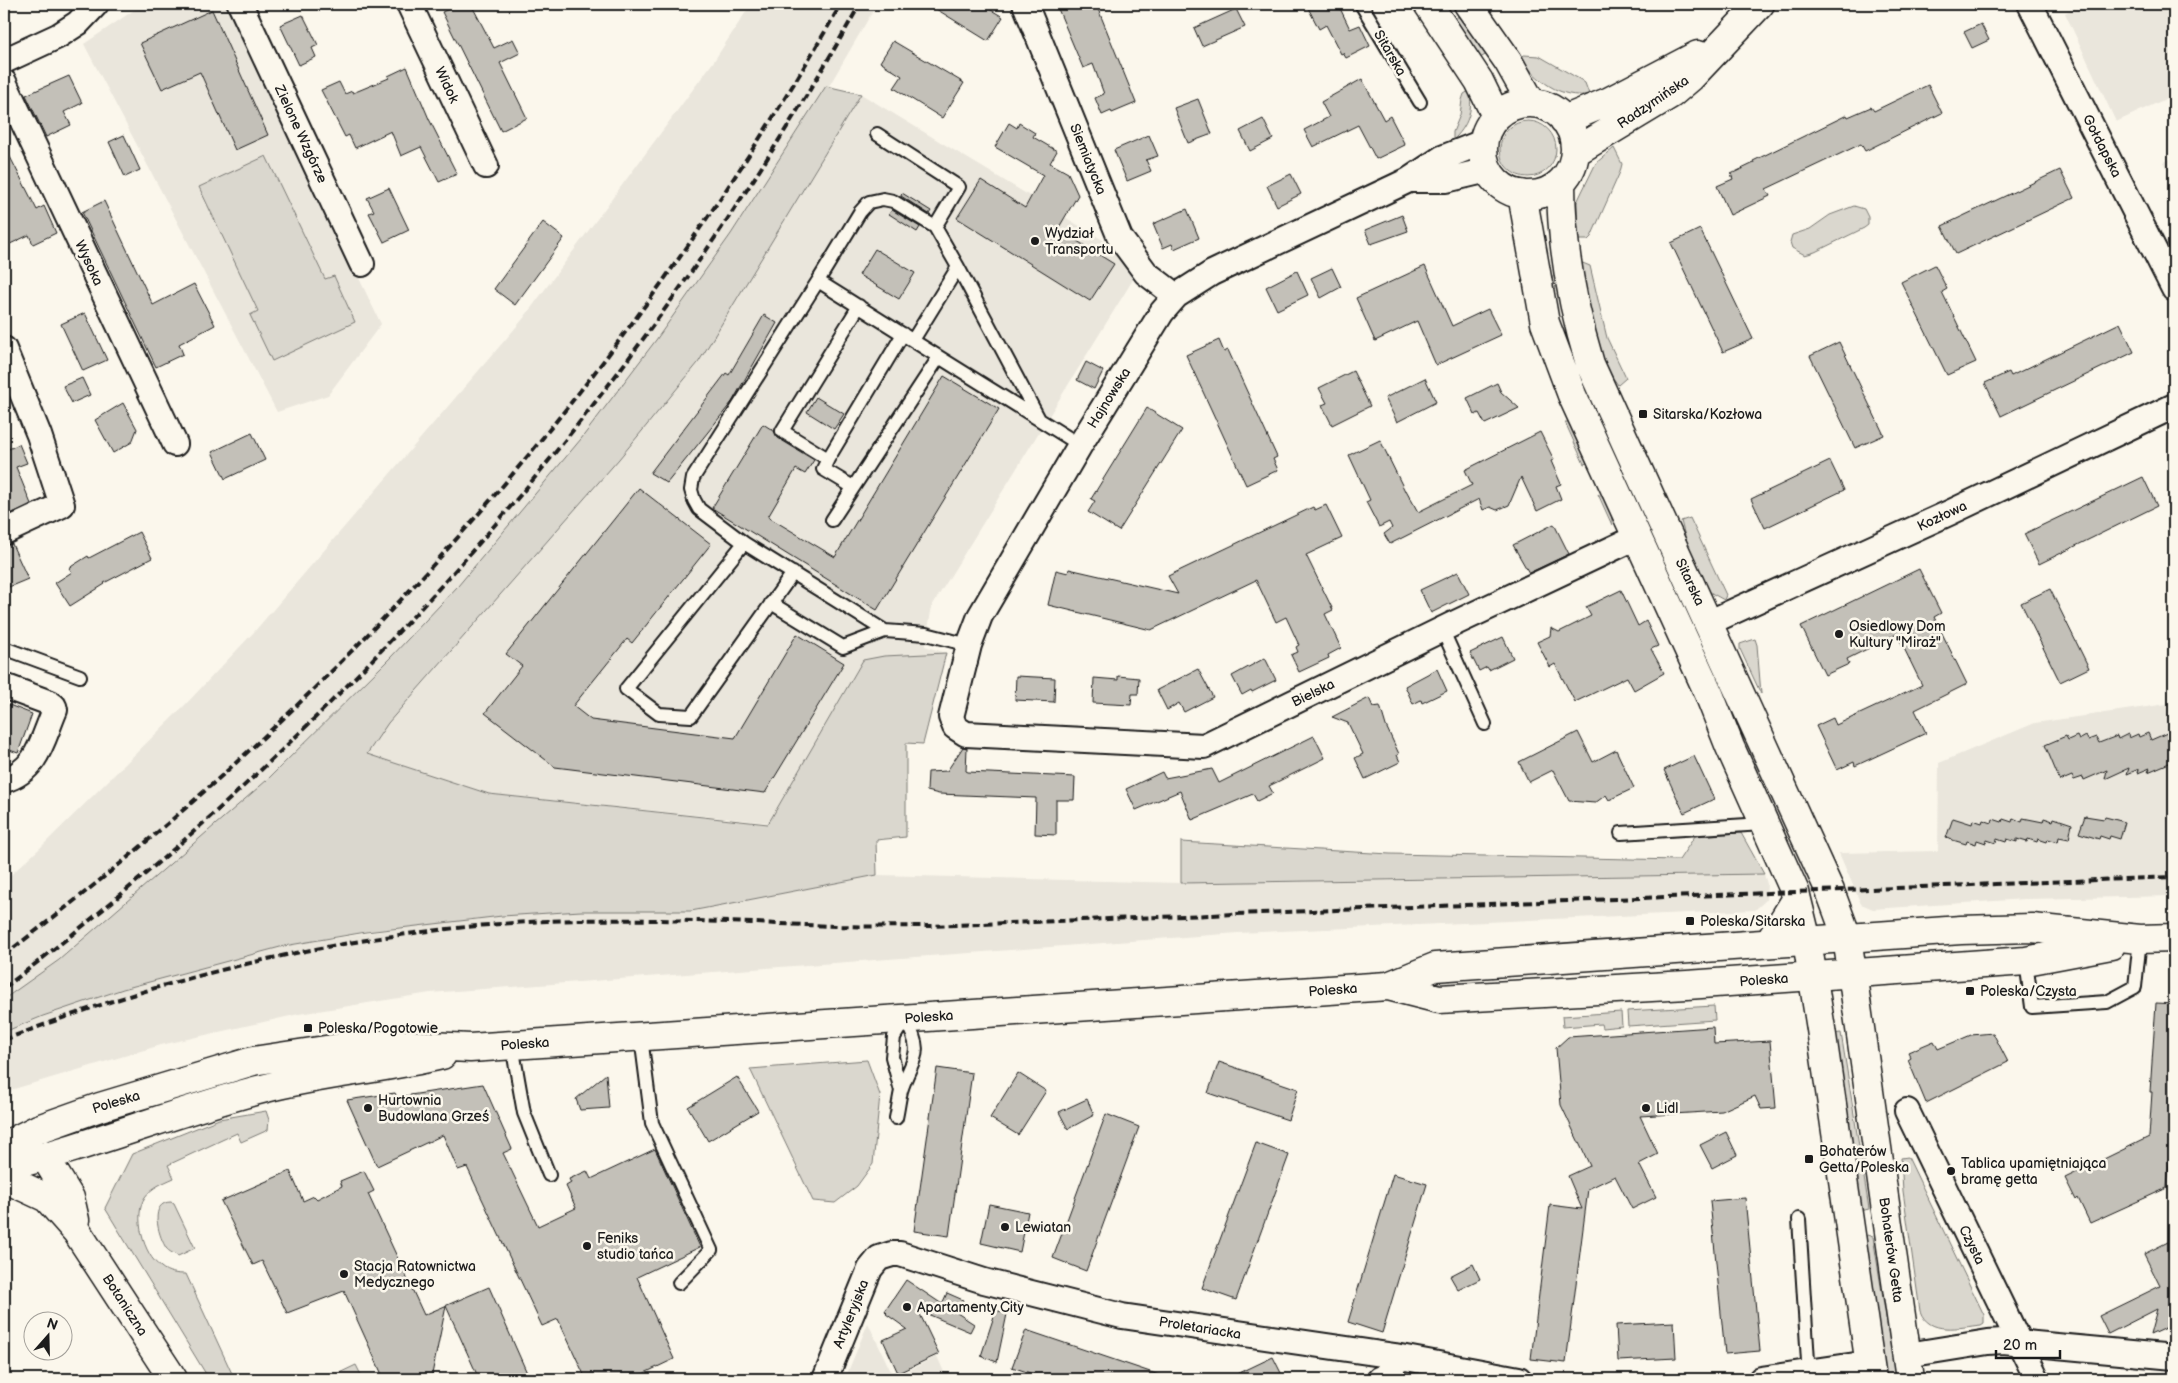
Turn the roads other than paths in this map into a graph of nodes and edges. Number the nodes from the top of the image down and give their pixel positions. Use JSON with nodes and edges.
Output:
{"nodes":[{"id":1,"x":96,"y":4,"type":"edge"},
{"id":2,"x":240,"y":4,"type":"edge"},
{"id":3,"x":409,"y":4,"type":"edge"},
{"id":4,"x":1025,"y":4,"type":"edge"},
{"id":5,"x":1361,"y":4,"type":"edge"},
{"id":6,"x":1428,"y":4,"type":"edge"},
{"id":7,"x":1468,"y":4,"type":"edge"},
{"id":8,"x":1760,"y":4,"type":"edge"},
{"id":9,"x":2030,"y":4,"type":"edge"},
{"id":10,"x":1724,"y":42,"type":"junction"},
{"id":11,"x":4,"y":61,"type":"edge"},
{"id":12,"x":4,"y":82,"type":"edge"},
{"id":13,"x":1420,"y":102,"type":"dead end"},
{"id":14,"x":1531,"y":102,"type":"junction"},
{"id":15,"x":1496,"y":116,"type":"junction"},
{"id":16,"x":1564,"y":120,"type":"junction"},
{"id":17,"x":877,"y":134,"type":"dead end"},
{"id":18,"x":1483,"y":142,"type":"junction"},
{"id":19,"x":1574,"y":152,"type":"junction"},
{"id":20,"x":486,"y":166,"type":"dead end"},
{"id":21,"x":1488,"y":170,"type":"junction"},
{"id":22,"x":1409,"y":180,"type":"junction"},
{"id":23,"x":1561,"y":182,"type":"junction"},
{"id":24,"x":1522,"y":194,"type":"junction"},
{"id":25,"x":935,"y":228,"type":"junction"},
{"id":26,"x":362,"y":264,"type":"dead end"},
{"id":27,"x":958,"y":267,"type":"junction"},
{"id":28,"x":818,"y":281,"type":"junction"},
{"id":29,"x":2174,"y":289,"type":"edge"},
{"id":30,"x":1176,"y":296,"type":"junction"},
{"id":31,"x":859,"y":306,"type":"junction"},
{"id":32,"x":908,"y":337,"type":"junction"},
{"id":33,"x":4,"y":350,"type":"edge"},
{"id":34,"x":939,"y":357,"type":"junction"},
{"id":35,"x":2174,"y":406,"type":"edge"},
{"id":36,"x":1039,"y":419,"type":"junction"},
{"id":37,"x":175,"y":444,"type":"dead end"},
{"id":38,"x":1080,"y":445,"type":"junction"},
{"id":39,"x":828,"y":459,"type":"junction"},
{"id":40,"x":853,"y":487,"type":"junction"},
{"id":41,"x":832,"y":520,"type":"dead end"},
{"id":42,"x":4,"y":532,"type":"edge"},
{"id":43,"x":1637,"y":537,"type":"junction"},
{"id":44,"x":744,"y":543,"type":"junction"},
{"id":45,"x":792,"y":574,"type":"junction"},
{"id":46,"x":771,"y":603,"type":"junction"},
{"id":47,"x":1708,"y":623,"type":"junction"},
{"id":48,"x":1442,"y":629,"type":"junction"},
{"id":49,"x":886,"y":631,"type":"junction"},
{"id":50,"x":968,"y":645,"type":"junction"},
{"id":51,"x":4,"y":648,"type":"edge"},
{"id":52,"x":80,"y":676,"type":"dead end"},
{"id":53,"x":4,"y":686,"type":"edge"},
{"id":54,"x":1485,"y":724,"type":"dead end"},
{"id":55,"x":966,"y":734,"type":"joint"},
{"id":56,"x":4,"y":780,"type":"edge"},
{"id":57,"x":1763,"y":824,"type":"junction"},
{"id":58,"x":1622,"y":832,"type":"dead end"},
{"id":59,"x":1796,"y":900,"type":"junction"},
{"id":60,"x":1961,"y":930,"type":"junction"},
{"id":61,"x":1847,"y":937,"type":"junction"},
{"id":62,"x":2174,"y":938,"type":"edge"},
{"id":63,"x":2140,"y":939,"type":"junction"},
{"id":64,"x":1806,"y":941,"type":"junction"},
{"id":65,"x":1769,"y":943,"type":"junction"},
{"id":66,"x":1686,"y":950,"type":"junction"},
{"id":67,"x":2026,"y":961,"type":"junction"},
{"id":68,"x":1964,"y":965,"type":"junction"},
{"id":69,"x":1852,"y":973,"type":"junction"},
{"id":70,"x":1812,"y":977,"type":"junction"},
{"id":71,"x":1687,"y":985,"type":"junction"},
{"id":72,"x":1388,"y":986,"type":"junction"},
{"id":73,"x":905,"y":1019,"type":"junction"},
{"id":74,"x":641,"y":1037,"type":"junction"},
{"id":75,"x":512,"y":1045,"type":"junction"},
{"id":76,"x":470,"y":1048,"type":"junction"},
{"id":77,"x":901,"y":1091,"type":"junction"},
{"id":78,"x":1907,"y":1111,"type":"dead end"},
{"id":79,"x":896,"y":1118,"type":"dead end"},
{"id":80,"x":38,"y":1128,"type":"junction"},
{"id":81,"x":4,"y":1146,"type":"edge"},
{"id":82,"x":45,"y":1157,"type":"junction"},
{"id":83,"x":4,"y":1167,"type":"edge"},
{"id":84,"x":549,"y":1175,"type":"dead end"},
{"id":85,"x":4,"y":1178,"type":"edge"},
{"id":86,"x":47,"y":1198,"type":"junction"},
{"id":87,"x":1799,"y":1219,"type":"dead end"},
{"id":88,"x":77,"y":1232,"type":"junction"},
{"id":89,"x":1889,"y":1233,"type":"junction"},
{"id":90,"x":1851,"y":1236,"type":"junction"},
{"id":91,"x":886,"y":1255,"type":"joint"},
{"id":92,"x":679,"y":1283,"type":"dead end"},
{"id":93,"x":2019,"y":1343,"type":"junction"},
{"id":94,"x":2174,"y":1357,"type":"edge"},
{"id":95,"x":1400,"y":1358,"type":"junction"},
{"id":96,"x":1909,"y":1367,"type":"edge"},
{"id":97,"x":1871,"y":1371,"type":"edge"},
{"id":98,"x":1810,"y":1376,"type":"edge"},
{"id":99,"x":173,"y":1379,"type":"edge"},
{"id":100,"x":824,"y":1379,"type":"edge"},
{"id":101,"x":1380,"y":1379,"type":"edge"},
{"id":102,"x":1519,"y":1379,"type":"edge"},
{"id":103,"x":1761,"y":1379,"type":"edge"},
{"id":104,"x":2037,"y":1379,"type":"edge"}],
"edges":[{"from":1,"to":11,"type":"street"},
{"from":2,"to":26,"type":"street","name":"Zielone Wzgórze"},
{"from":3,"to":20,"type":"street","name":"Widok"},
{"from":4,"to":30,"type":"street","name":"Siemiatycka"},
{"from":5,"to":13,"type":"lane","name":"Sitarska"},
{"from":6,"to":15,"type":"main road"},
{"from":7,"to":14,"type":"main road"},
{"from":8,"to":10,"type":"main road","name":"Radzymińska"},
{"from":9,"to":29,"type":"street","name":"Gołdapska"},
{"from":10,"to":16,"type":"main road","name":"Radzymińska"},
{"from":10,"to":19,"type":"main road","name":"Radzymińska"},
{"from":12,"to":37,"type":"street","name":"Wysoka"},
{"from":14,"to":15,"type":"main road"},
{"from":14,"to":16,"type":"main road"},
{"from":15,"to":18,"type":"main road"},
{"from":16,"to":19,"type":"main road"},
{"from":17,"to":25,"type":"lane"},
{"from":18,"to":21,"type":"main road"},
{"from":18,"to":22,"type":"street","name":"Hajnowska"},
{"from":19,"to":23,"type":"main road"},
{"from":21,"to":22,"type":"street","name":"Hajnowska"},
{"from":21,"to":24,"type":"main road"},
{"from":22,"to":30,"type":"street","name":"Hajnowska"},
{"from":23,"to":24,"type":"main road"},
{"from":23,"to":47,"type":"main road","name":"Sitarska"},
{"from":24,"to":43,"type":"main road"},
{"from":25,"to":27,"type":"lane"},
{"from":25,"to":28,"type":"lane"},
{"from":27,"to":32,"type":"lane"},
{"from":27,"to":36,"type":"lane"},
{"from":28,"to":31,"type":"lane"},
{"from":28,"to":44,"type":"lane"},
{"from":30,"to":38,"type":"street","name":"Hajnowska"},
{"from":31,"to":32,"type":"lane"},
{"from":31,"to":39,"type":"lane"},
{"from":32,"to":34,"type":"lane"},
{"from":32,"to":39,"type":"lane"},
{"from":33,"to":42,"type":"street"},
{"from":34,"to":36,"type":"lane"},
{"from":34,"to":40,"type":"lane"},
{"from":35,"to":47,"type":"street","name":"Kozłowa"},
{"from":36,"to":38,"type":"lane"},
{"from":38,"to":50,"type":"street","name":"Hajnowska"},
{"from":39,"to":40,"type":"lane"},
{"from":40,"to":41,"type":"lane"},
{"from":43,"to":48,"type":"street","name":"Bielska"},
{"from":43,"to":57,"type":"main road"},
{"from":44,"to":45,"type":"lane"},
{"from":44,"to":46,"type":"lane"},
{"from":45,"to":46,"type":"lane"},
{"from":45,"to":49,"type":"lane"},
{"from":46,"to":49,"type":"lane"},
{"from":47,"to":61,"type":"main road","name":"Sitarska"},
{"from":48,"to":54,"type":"lane"},
{"from":48,"to":55,"type":"street","name":"Bielska"},
{"from":49,"to":50,"type":"lane"},
{"from":50,"to":55,"type":"street","name":"Hajnowska"},
{"from":51,"to":52,"type":"lane"},
{"from":53,"to":56,"type":"street"},
{"from":57,"to":58,"type":"lane"},
{"from":57,"to":59,"type":"main road"},
{"from":59,"to":64,"type":"main road"},
{"from":59,"to":65,"type":"main road"},
{"from":60,"to":61,"type":"main road","name":"Poleska"},
{"from":60,"to":63,"type":"main road","name":"Poleska"},
{"from":60,"to":68,"type":"main road"},
{"from":61,"to":64,"type":"main road","name":"Poleska"},
{"from":61,"to":69,"type":"main road","name":"Sitarska"},
{"from":62,"to":63,"type":"main road","name":"Poleska"},
{"from":63,"to":67,"type":"main road","name":"Poleska"},
{"from":63,"to":67,"type":"lane"},
{"from":64,"to":65,"type":"main road","name":"Poleska"},
{"from":64,"to":70,"type":"main road"},
{"from":65,"to":66,"type":"main road","name":"Poleska"},
{"from":66,"to":71,"type":"main road"},
{"from":66,"to":72,"type":"main road","name":"Poleska"},
{"from":67,"to":68,"type":"main road","name":"Poleska"},
{"from":68,"to":69,"type":"main road","name":"Poleska"},
{"from":69,"to":70,"type":"main road","name":"Poleska"},
{"from":69,"to":89,"type":"main road","name":"Bohaterów Getta"},
{"from":70,"to":71,"type":"main road","name":"Poleska"},
{"from":70,"to":90,"type":"main road"},
{"from":71,"to":72,"type":"main road","name":"Poleska"},
{"from":72,"to":73,"type":"main road","name":"Poleska"},
{"from":73,"to":74,"type":"main road","name":"Poleska"},
{"from":73,"to":77,"type":"lane"},
{"from":73,"to":77,"type":"lane"},
{"from":74,"to":75,"type":"main road","name":"Poleska"},
{"from":74,"to":92,"type":"lane"},
{"from":75,"to":76,"type":"main road","name":"Poleska"},
{"from":75,"to":84,"type":"lane"},
{"from":76,"to":80,"type":"main road","name":"Poleska"},
{"from":76,"to":82,"type":"main road","name":"Poleska"},
{"from":77,"to":79,"type":"lane"},
{"from":78,"to":93,"type":"street","name":"Czysta"},
{"from":80,"to":81,"type":"main road","name":"Poleska"},
{"from":80,"to":82,"type":"main road","name":"Botaniczna"},
{"from":82,"to":83,"type":"main road","name":"Poleska"},
{"from":82,"to":86,"type":"main road","name":"Botaniczna"},
{"from":82,"to":88,"type":"main road","name":"Botaniczna"},
{"from":85,"to":86,"type":"main road","name":"Botaniczna"},
{"from":86,"to":88,"type":"main road","name":"Botaniczna"},
{"from":87,"to":98,"type":"lane"},
{"from":88,"to":99,"type":"main road","name":"Botaniczna"},
{"from":89,"to":90,"type":"main road"},
{"from":89,"to":96,"type":"main road","name":"Bohaterów Getta"},
{"from":90,"to":97,"type":"main road"},
{"from":91,"to":95,"type":"street","name":"Proletariacka"},
{"from":91,"to":100,"type":"street","name":"Artyleryjska"},
{"from":93,"to":94,"type":"street"},
{"from":93,"to":96,"type":"street"},
{"from":93,"to":104,"type":"street","name":"Czysta"},
{"from":95,"to":101,"type":"street"},
{"from":95,"to":102,"type":"street","name":"Proletariacka"},
{"from":97,"to":98,"type":"street"},
{"from":98,"to":103,"type":"street"}]}
